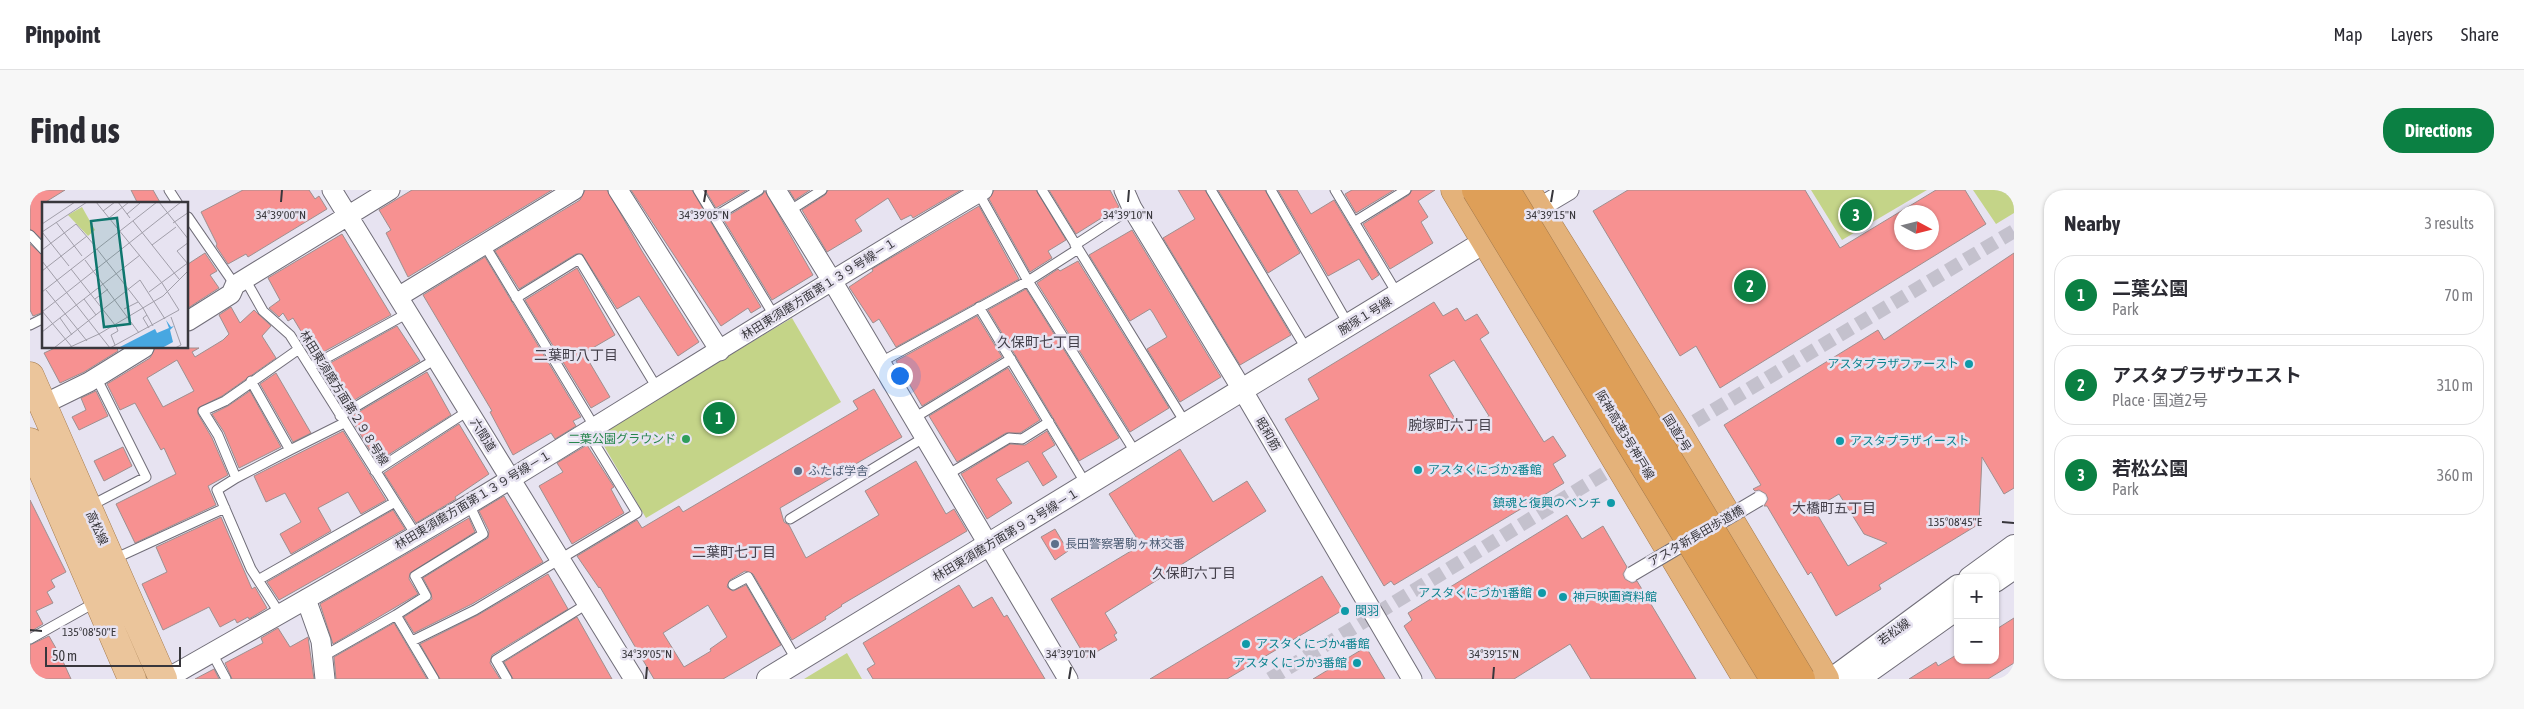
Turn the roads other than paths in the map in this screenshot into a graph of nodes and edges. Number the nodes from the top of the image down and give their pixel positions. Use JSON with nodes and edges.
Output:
{"nodes":[{"id":1,"x":332,"y":190,"type":"edge"},
{"id":2,"x":390,"y":190,"type":"edge"},
{"id":3,"x":574,"y":190,"type":"edge"},
{"id":4,"x":618,"y":190,"type":"edge"},
{"id":5,"x":698,"y":190,"type":"edge"},
{"id":6,"x":759,"y":190,"type":"edge"},
{"id":7,"x":776,"y":190,"type":"edge"},
{"id":8,"x":822,"y":190,"type":"edge"},
{"id":9,"x":1042,"y":190,"type":"edge"},
{"id":10,"x":1124,"y":190,"type":"edge"},
{"id":11,"x":1211,"y":190,"type":"edge"},
{"id":12,"x":1271,"y":190,"type":"edge"},
{"id":13,"x":1347,"y":190,"type":"edge"},
{"id":14,"x":1406,"y":190,"type":"edge"},
{"id":15,"x":1455,"y":190,"type":"edge"},
{"id":16,"x":1476,"y":190,"type":"edge"},
{"id":17,"x":1506,"y":190,"type":"edge"},
{"id":18,"x":1569,"y":190,"type":"edge"},
{"id":19,"x":979,"y":191,"type":"edge"},
{"id":20,"x":1337,"y":193,"type":"edge"},
{"id":21,"x":1531,"y":200,"type":"edge"},
{"id":22,"x":1132,"y":208,"type":"junction"},
{"id":23,"x":789,"y":211,"type":"junction"},
{"id":24,"x":348,"y":215,"type":"junction"},
{"id":25,"x":714,"y":217,"type":"junction"},
{"id":26,"x":189,"y":218,"type":"edge"},
{"id":27,"x":1354,"y":222,"type":"junction"},
{"id":28,"x":30,"y":235,"type":"edge"},
{"id":29,"x":1486,"y":241,"type":"junction"},
{"id":30,"x":484,"y":244,"type":"junction"},
{"id":31,"x":1076,"y":247,"type":"junction"},
{"id":32,"x":42,"y":248,"type":"edge"},
{"id":33,"x":831,"y":279,"type":"junction"},
{"id":34,"x":1028,"y":281,"type":"junction"},
{"id":35,"x":240,"y":282,"type":"junction"},
{"id":36,"x":1398,"y":295,"type":"junction"},
{"id":37,"x":516,"y":298,"type":"junction"},
{"id":38,"x":403,"y":305,"type":"junction"},
{"id":39,"x":979,"y":307,"type":"junction"},
{"id":40,"x":775,"y":317,"type":"junction"},
{"id":41,"x":42,"y":319,"type":"edge"},
{"id":42,"x":189,"y":320,"type":"edge"},
{"id":43,"x":30,"y":325,"type":"edge"},
{"id":44,"x":1349,"y":325,"type":"junction"},
{"id":45,"x":299,"y":349,"type":"junction"},
{"id":46,"x":133,"y":350,"type":"edge"},
{"id":47,"x":720,"y":351,"type":"junction"},
{"id":48,"x":1308,"y":351,"type":"junction"},
{"id":49,"x":436,"y":359,"type":"junction"},
{"id":50,"x":1011,"y":359,"type":"junction"},
{"id":51,"x":881,"y":362,"type":"junction"},
{"id":52,"x":310,"y":367,"type":"junction"},
{"id":53,"x":30,"y":376,"type":"edge"},
{"id":54,"x":96,"y":377,"type":"junction"},
{"id":55,"x":251,"y":381,"type":"junction"},
{"id":56,"x":657,"y":388,"type":"junction"},
{"id":57,"x":1243,"y":391,"type":"junction"},
{"id":58,"x":42,"y":405,"type":"junction"},
{"id":59,"x":468,"y":411,"type":"junction"},
{"id":60,"x":914,"y":418,"type":"junction"},
{"id":61,"x":342,"y":419,"type":"junction"},
{"id":62,"x":1048,"y":422,"type":"junction"},
{"id":63,"x":1186,"y":425,"type":"junction"},
{"id":64,"x":590,"y":428,"type":"junction"},
{"id":65,"x":1677,"y":432,"type":"junction"},
{"id":66,"x":925,"y":436,"type":"junction"},
{"id":67,"x":30,"y":442,"type":"edge"},
{"id":68,"x":290,"y":450,"type":"junction"},
{"id":69,"x":1138,"y":455,"type":"junction"},
{"id":70,"x":1620,"y":464,"type":"junction"},
{"id":71,"x":375,"y":471,"type":"junction"},
{"id":72,"x":947,"y":475,"type":"junction"},
{"id":73,"x":236,"y":478,"type":"junction"},
{"id":74,"x":510,"y":479,"type":"junction"},
{"id":75,"x":1087,"y":486,"type":"junction"},
{"id":76,"x":1759,"y":499,"type":"dead end"},
{"id":77,"x":395,"y":502,"type":"junction"},
{"id":78,"x":469,"y":504,"type":"junction"},
{"id":79,"x":88,"y":507,"type":"junction"},
{"id":80,"x":225,"y":508,"type":"junction"},
{"id":81,"x":790,"y":519,"type":"dead end"},
{"id":82,"x":416,"y":535,"type":"junction"},
{"id":83,"x":988,"y":546,"type":"junction"},
{"id":84,"x":2014,"y":546,"type":"edge"},
{"id":85,"x":559,"y":559,"type":"junction"},
{"id":86,"x":111,"y":561,"type":"junction"},
{"id":87,"x":2014,"y":568,"type":"edge"},
{"id":88,"x":1632,"y":574,"type":"dead end"},
{"id":89,"x":1976,"y":574,"type":"edge"},
{"id":90,"x":1999,"y":578,"type":"edge"},
{"id":91,"x":258,"y":580,"type":"junction"},
{"id":92,"x":733,"y":585,"type":"dead end"},
{"id":93,"x":1954,"y":589,"type":"edge"},
{"id":94,"x":306,"y":599,"type":"junction"},
{"id":95,"x":98,"y":601,"type":"junction"},
{"id":96,"x":587,"y":604,"type":"junction"},
{"id":97,"x":1954,"y":611,"type":"edge"},
{"id":98,"x":280,"y":614,"type":"junction"},
{"id":99,"x":396,"y":615,"type":"junction"},
{"id":100,"x":30,"y":639,"type":"edge"},
{"id":101,"x":412,"y":641,"type":"junction"},
{"id":102,"x":212,"y":652,"type":"junction"},
{"id":103,"x":322,"y":657,"type":"junction"},
{"id":104,"x":797,"y":661,"type":"junction"},
{"id":105,"x":132,"y":679,"type":"edge"},
{"id":106,"x":165,"y":679,"type":"edge"},
{"id":107,"x":226,"y":679,"type":"edge"},
{"id":108,"x":325,"y":679,"type":"edge"},
{"id":109,"x":434,"y":679,"type":"edge"},
{"id":110,"x":507,"y":679,"type":"edge"},
{"id":111,"x":634,"y":679,"type":"edge"},
{"id":112,"x":768,"y":679,"type":"edge"},
{"id":113,"x":1068,"y":679,"type":"edge"},
{"id":114,"x":1412,"y":679,"type":"edge"},
{"id":115,"x":1747,"y":679,"type":"edge"},
{"id":116,"x":1774,"y":679,"type":"edge"},
{"id":117,"x":1801,"y":679,"type":"edge"},
{"id":118,"x":1825,"y":679,"type":"edge"},
{"id":119,"x":1832,"y":679,"type":"edge"},
{"id":120,"x":1858,"y":679,"type":"edge"}],
"edges":[{"from":1,"to":24,"type":"street","name":"六間道"},
{"from":2,"to":24,"type":"street"},
{"from":3,"to":30,"type":"street"},
{"from":4,"to":47,"type":"street"},
{"from":5,"to":25,"type":"lane"},
{"from":6,"to":25,"type":"lane"},
{"from":7,"to":23,"type":"street"},
{"from":8,"to":23,"type":"lane"},
{"from":9,"to":31,"type":"lane"},
{"from":10,"to":22,"type":"street","name":"昭和筋"},
{"from":11,"to":48,"type":"lane"},
{"from":12,"to":44,"type":"lane"},
{"from":13,"to":20,"type":"lane"},
{"from":14,"to":27,"type":"lane"},
{"from":15,"to":29,"type":"highway"},
{"from":16,"to":116,"type":"highway","name":"阪神高速3号神戸線","bridge":true},
{"from":17,"to":117,"type":"highway","name":"阪神高速3号神戸線","bridge":true},
{"from":18,"to":21,"type":"street"},
{"from":19,"to":33,"type":"street","name":"林田東須磨方面第１３９号線－１"},
{"from":19,"to":34,"type":"lane"},
{"from":20,"to":27,"type":"lane"},
{"from":21,"to":65,"type":"highway","name":"国道2号"},
{"from":22,"to":31,"type":"lane"},
{"from":22,"to":57,"type":"street","name":"昭和筋"},
{"from":23,"to":33,"type":"street"},
{"from":24,"to":35,"type":"street"},
{"from":24,"to":38,"type":"street","name":"六間道"},
{"from":25,"to":40,"type":"lane"},
{"from":26,"to":35,"type":"lane","name":"林田東須磨方面第２９８号線"},
{"from":27,"to":36,"type":"lane"},
{"from":28,"to":32,"type":"lane"},
{"from":29,"to":36,"type":"street","name":"腕塚１号線"},
{"from":29,"to":70,"type":"highway"},
{"from":30,"to":37,"type":"lane"},
{"from":30,"to":38,"type":"street"},
{"from":31,"to":34,"type":"lane"},
{"from":31,"to":63,"type":"lane"},
{"from":33,"to":40,"type":"street","name":"林田東須磨方面第１３９号線－１"},
{"from":33,"to":51,"type":"street"},
{"from":34,"to":39,"type":"lane"},
{"from":34,"to":69,"type":"lane"},
{"from":35,"to":42,"type":"street"},
{"from":35,"to":45,"type":"lane","name":"林田東須磨方面第２９８号線"},
{"from":36,"to":44,"type":"street","name":"腕塚１号線"},
{"from":37,"to":56,"type":"lane"},
{"from":37,"to":64,"type":"lane"},
{"from":38,"to":49,"type":"street","name":"六間道"},
{"from":38,"to":52,"type":"lane"},
{"from":39,"to":50,"type":"lane"},
{"from":39,"to":51,"type":"lane"},
{"from":40,"to":47,"type":"street","name":"林田東須磨方面第１３９号線－１"},
{"from":41,"to":43,"type":"lane"},
{"from":44,"to":48,"type":"street","name":"腕塚１号線"},
{"from":45,"to":52,"type":"lane","name":"林田東須磨方面第２９８号線"},
{"from":45,"to":55,"type":"lane"},
{"from":46,"to":54,"type":"street"},
{"from":47,"to":56,"type":"street","name":"林田東須磨方面第１３９号線－１"},
{"from":48,"to":57,"type":"street","name":"腕塚１号線"},
{"from":49,"to":59,"type":"street","name":"六間道"},
{"from":49,"to":61,"type":"lane"},
{"from":50,"to":60,"type":"lane"},
{"from":50,"to":62,"type":"lane"},
{"from":51,"to":60,"type":"street"},
{"from":52,"to":61,"type":"lane","name":"林田東須磨方面第２９８号線"},
{"from":53,"to":58,"type":"main road","name":"高松線"},
{"from":54,"to":58,"type":"street"},
{"from":54,"to":79,"type":"lane"},
{"from":55,"to":68,"type":"lane"},
{"from":55,"to":73,"type":"lane"},
{"from":56,"to":64,"type":"street","name":"林田東須磨方面第１３９号線－１"},
{"from":57,"to":63,"type":"street","name":"林田東須磨方面第９３号線－１"},
{"from":57,"to":114,"type":"street","name":"昭和筋"},
{"from":58,"to":79,"type":"main road","name":"高松線"},
{"from":59,"to":71,"type":"lane"},
{"from":59,"to":74,"type":"street","name":"六間道"},
{"from":60,"to":66,"type":"street"},
{"from":61,"to":68,"type":"lane"},
{"from":61,"to":71,"type":"lane","name":"林田東須磨方面第２９８号線"},
{"from":62,"to":72,"type":"lane"},
{"from":62,"to":75,"type":"lane"},
{"from":63,"to":69,"type":"street","name":"林田東須磨方面第９３号線－１"},
{"from":64,"to":74,"type":"street","name":"林田東須磨方面第１３９号線－１"},
{"from":64,"to":85,"type":"lane"},
{"from":65,"to":70,"type":"highway"},
{"from":65,"to":118,"type":"highway","name":"国道2号"},
{"from":66,"to":72,"type":"street"},
{"from":66,"to":81,"type":"lane"},
{"from":67,"to":95,"type":"main road"},
{"from":68,"to":73,"type":"lane"},
{"from":69,"to":75,"type":"street","name":"林田東須磨方面第９３号線－１"},
{"from":70,"to":115,"type":"highway"},
{"from":71,"to":77,"type":"lane","name":"林田東須磨方面第２９８号線"},
{"from":72,"to":83,"type":"street"},
{"from":73,"to":80,"type":"lane"},
{"from":74,"to":78,"type":"street","name":"林田東須磨方面第１３９号線－１"},
{"from":74,"to":85,"type":"street","name":"六間道"},
{"from":75,"to":83,"type":"street","name":"林田東須磨方面第９３号線－１"},
{"from":76,"to":88,"type":"street","name":"アスタ新長田歩道橋","bridge":true},
{"from":77,"to":82,"type":"lane","name":"林田東須磨方面第２９８号線"},
{"from":77,"to":91,"type":"lane"},
{"from":78,"to":82,"type":"street","name":"林田東須磨方面第１３９号線－１"},
{"from":78,"to":99,"type":"lane"},
{"from":79,"to":86,"type":"main road","name":"高松線"},
{"from":80,"to":86,"type":"lane"},
{"from":80,"to":91,"type":"lane"},
{"from":82,"to":94,"type":"street","name":"林田東須磨方面第１３９号線－１"},
{"from":83,"to":104,"type":"street","name":"林田東須磨方面第９３号線－１"},
{"from":83,"to":113,"type":"street"},
{"from":84,"to":89,"type":"street"},
{"from":85,"to":96,"type":"street","name":"六間道"},
{"from":85,"to":101,"type":"lane"},
{"from":86,"to":106,"type":"main road","name":"高松線"},
{"from":87,"to":90,"type":"street"},
{"from":91,"to":98,"type":"lane"},
{"from":92,"to":104,"type":"lane"},
{"from":93,"to":119,"type":"street","name":"若松線"},
{"from":94,"to":98,"type":"street","name":"林田東須磨方面第１３９号線－１"},
{"from":94,"to":103,"type":"street"},
{"from":95,"to":100,"type":"lane"},
{"from":95,"to":105,"type":"main road"},
{"from":96,"to":110,"type":"lane"},
{"from":96,"to":111,"type":"street","name":"六間道"},
{"from":97,"to":120,"type":"street","name":"若松線"},
{"from":98,"to":102,"type":"street","name":"林田東須磨方面第１３９号線－１"},
{"from":99,"to":101,"type":"lane"},
{"from":99,"to":103,"type":"lane"},
{"from":101,"to":109,"type":"lane"},
{"from":102,"to":106,"type":"street","name":"林田東須磨方面第１３９号線－１"},
{"from":102,"to":107,"type":"lane"},
{"from":103,"to":108,"type":"street"},
{"from":104,"to":112,"type":"street","name":"林田東須磨方面第９３号線－１"}]}
